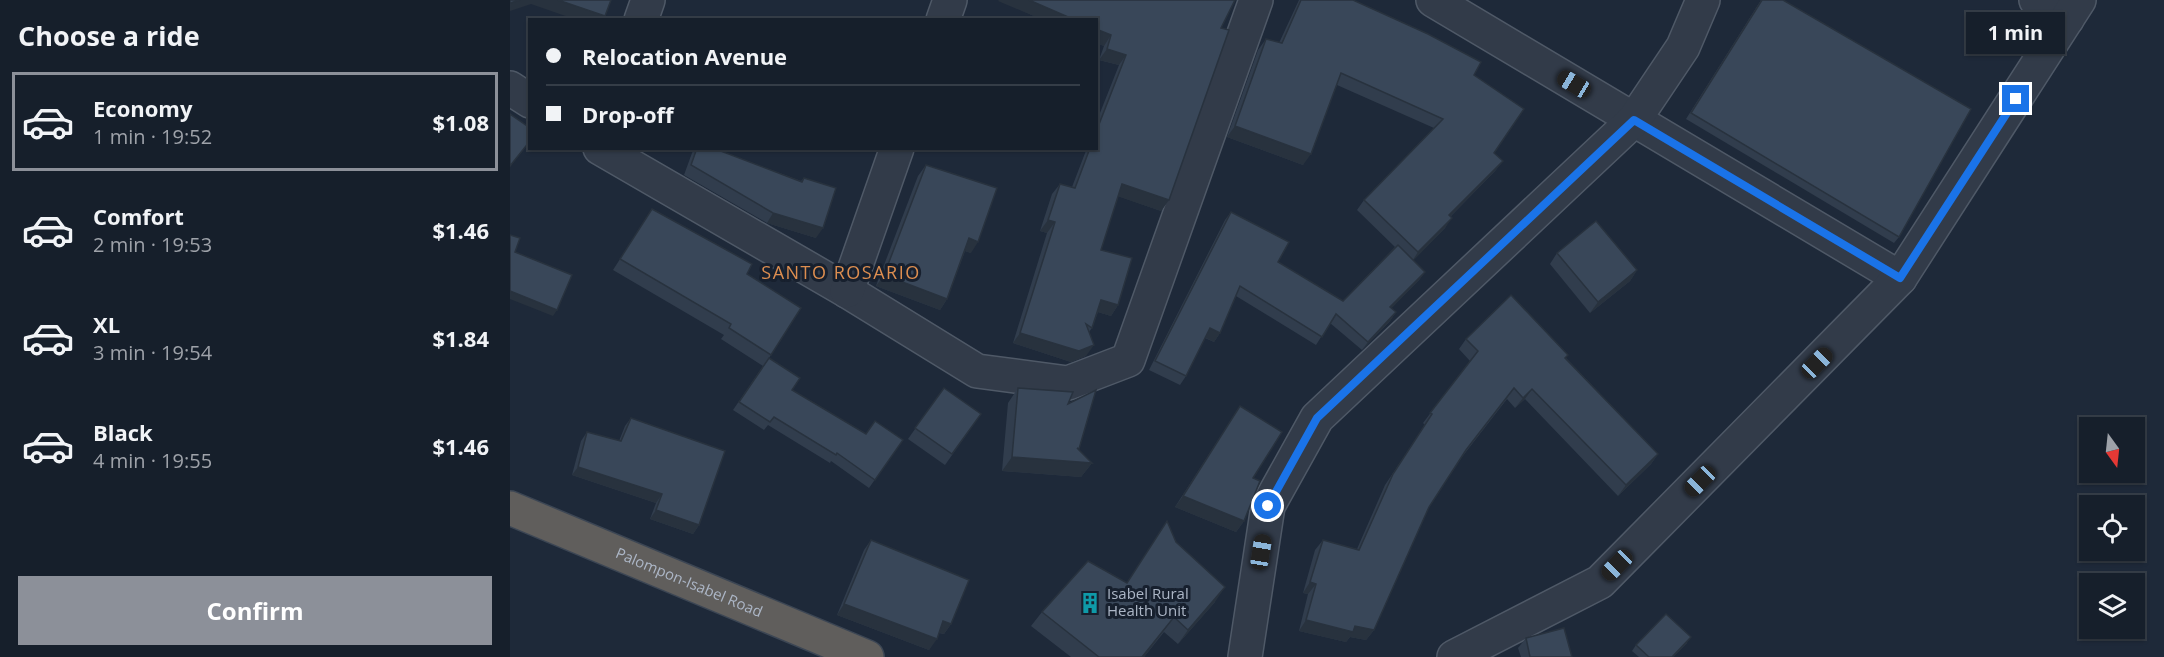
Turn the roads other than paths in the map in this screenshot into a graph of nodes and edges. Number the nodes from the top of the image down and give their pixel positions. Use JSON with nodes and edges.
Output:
{"nodes":[{"id":1,"x":648,"y":0,"type":"edge"},
{"id":2,"x":950,"y":0,"type":"edge"},
{"id":3,"x":1256,"y":0,"type":"edge"},
{"id":4,"x":1433,"y":0,"type":"edge"},
{"id":5,"x":1703,"y":0,"type":"edge"},
{"id":6,"x":2036,"y":0,"type":"edge"},
{"id":7,"x":2073,"y":9,"type":"edge"},
{"id":8,"x":642,"y":18,"type":"edge"},
{"id":9,"x":944,"y":18,"type":"edge"},
{"id":10,"x":510,"y":88,"type":"edge"},
{"id":11,"x":528,"y":100,"type":"edge"},
{"id":12,"x":1634,"y":120,"type":"junction"},
{"id":13,"x":603,"y":150,"type":"edge"},
{"id":14,"x":896,"y":150,"type":"edge"},
{"id":15,"x":1900,"y":278,"type":"junction"},
{"id":16,"x":847,"y":291,"type":"junction"},
{"id":17,"x":510,"y":508,"type":"edge"},
{"id":18,"x":1254,"y":653,"type":"edge"},
{"id":19,"x":867,"y":657,"type":"edge"},
{"id":20,"x":1454,"y":657,"type":"edge"}],
"edges":[{"from":1,"to":8,"type":"street"},
{"from":2,"to":9,"type":"street"},
{"from":3,"to":16,"type":"street"},
{"from":4,"to":12,"type":"street"},
{"from":5,"to":12,"type":"street"},
{"from":6,"to":7,"type":"street"},
{"from":7,"to":15,"type":"street"},
{"from":10,"to":11,"type":"street"},
{"from":12,"to":15,"type":"street"},
{"from":12,"to":18,"type":"street"},
{"from":13,"to":16,"type":"street"},
{"from":14,"to":16,"type":"street"},
{"from":15,"to":20,"type":"street"},
{"from":17,"to":19,"type":"highway","name":"Palompon-Isabel Road"}]}
